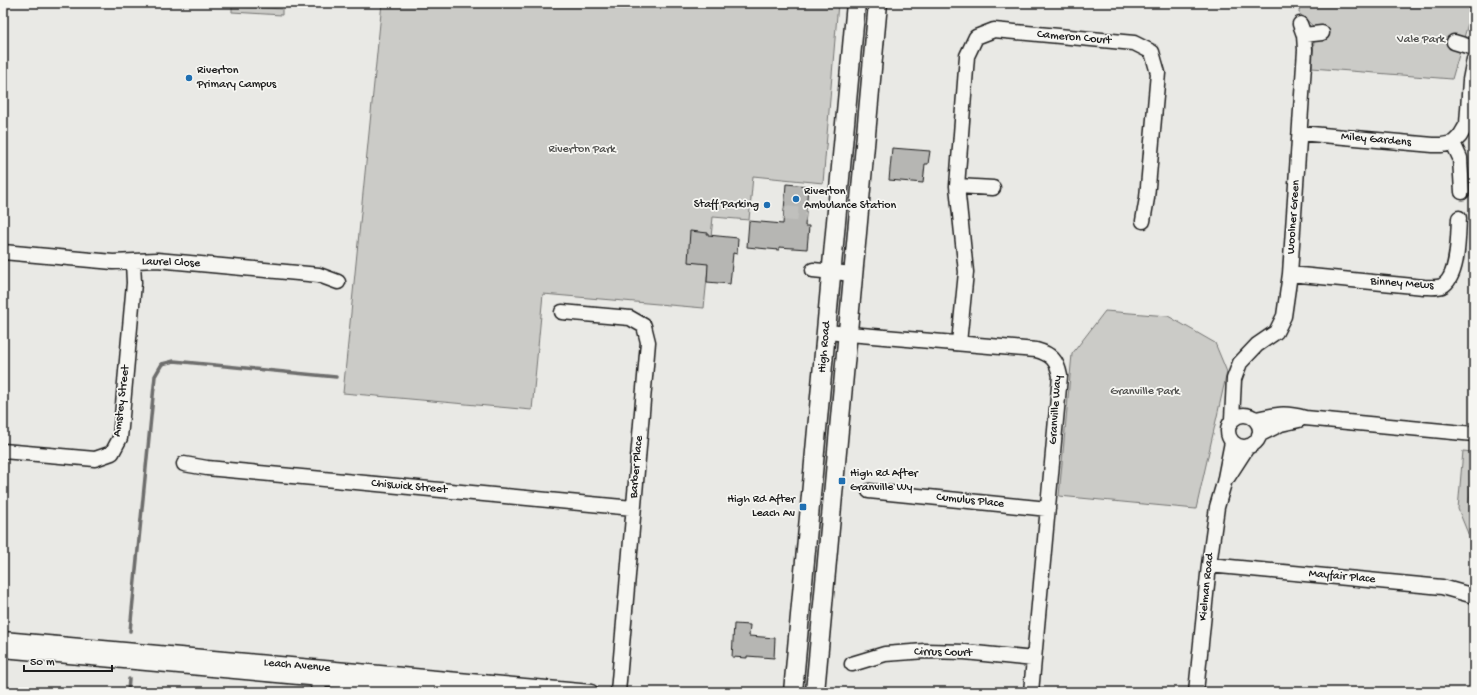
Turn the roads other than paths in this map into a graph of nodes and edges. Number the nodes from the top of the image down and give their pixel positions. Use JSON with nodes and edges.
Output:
{"nodes":[{"id":1,"x":856,"y":3,"type":"edge"},
{"id":2,"x":878,"y":3,"type":"edge"},
{"id":3,"x":1322,"y":33,"type":"dead end"},
{"id":4,"x":1454,"y":42,"type":"dead end"},
{"id":5,"x":1474,"y":48,"type":"edge"},
{"id":6,"x":1474,"y":59,"type":"edge"},
{"id":7,"x":1300,"y":133,"type":"junction"},
{"id":8,"x":1452,"y":143,"type":"junction"},
{"id":9,"x":957,"y":186,"type":"junction"},
{"id":10,"x":993,"y":188,"type":"dead end"},
{"id":11,"x":1462,"y":192,"type":"dead end"},
{"id":12,"x":1459,"y":218,"type":"dead end"},
{"id":13,"x":1143,"y":221,"type":"dead end"},
{"id":14,"x":3,"y":252,"type":"edge"},
{"id":15,"x":133,"y":262,"type":"junction"},
{"id":16,"x":813,"y":270,"type":"dead end"},
{"id":17,"x":832,"y":272,"type":"junction"},
{"id":18,"x":853,"y":274,"type":"junction"},
{"id":19,"x":1290,"y":274,"type":"junction"},
{"id":20,"x":338,"y":282,"type":"dead end"},
{"id":21,"x":562,"y":312,"type":"dead end"},
{"id":22,"x":826,"y":332,"type":"junction"},
{"id":23,"x":848,"y":334,"type":"junction"},
{"id":24,"x":959,"y":343,"type":"junction"},
{"id":25,"x":1234,"y":379,"type":"junction"},
{"id":26,"x":1251,"y":417,"type":"junction"},
{"id":27,"x":1305,"y":418,"type":"junction"},
{"id":28,"x":1232,"y":419,"type":"junction"},
{"id":29,"x":1474,"y":434,"type":"edge"},
{"id":30,"x":1259,"y":435,"type":"junction"},
{"id":31,"x":1232,"y":442,"type":"junction"},
{"id":32,"x":1248,"y":446,"type":"junction"},
{"id":33,"x":3,"y":451,"type":"edge"},
{"id":34,"x":184,"y":464,"type":"dead end"},
{"id":35,"x":1224,"y":483,"type":"junction"},
{"id":36,"x":869,"y":491,"type":"dead end"},
{"id":37,"x":634,"y":508,"type":"junction"},
{"id":38,"x":1048,"y":509,"type":"junction"},
{"id":39,"x":1209,"y":565,"type":"junction"},
{"id":40,"x":1474,"y":596,"type":"edge"},
{"id":41,"x":3,"y":639,"type":"edge"},
{"id":42,"x":3,"y":650,"type":"edge"},
{"id":43,"x":1034,"y":659,"type":"junction"},
{"id":44,"x":852,"y":664,"type":"dead end"},
{"id":45,"x":319,"y":680,"type":"edge"},
{"id":46,"x":463,"y":692,"type":"edge"},
{"id":47,"x":591,"y":692,"type":"edge"},
{"id":48,"x":618,"y":692,"type":"edge"},
{"id":49,"x":793,"y":692,"type":"edge"},
{"id":50,"x":815,"y":692,"type":"edge"},
{"id":51,"x":1031,"y":692,"type":"edge"},
{"id":52,"x":1196,"y":692,"type":"edge"}],
"edges":[{"from":1,"to":17,"type":"main road","name":"High Road"},
{"from":2,"to":18,"type":"main road","name":"High Road"},
{"from":3,"to":7,"type":"street","name":"Woolner Green"},
{"from":4,"to":5,"type":"street"},
{"from":6,"to":8,"type":"street"},
{"from":7,"to":8,"type":"street","name":"Miley Gardens"},
{"from":7,"to":19,"type":"street","name":"Woolner Green"},
{"from":8,"to":11,"type":"street"},
{"from":9,"to":10,"type":"street"},
{"from":9,"to":13,"type":"street","name":"Cameron Court"},
{"from":9,"to":24,"type":"street","name":"Cameron Court"},
{"from":12,"to":19,"type":"street","name":"Binney Mews"},
{"from":14,"to":15,"type":"street","name":"Laurel Close"},
{"from":15,"to":20,"type":"street","name":"Laurel Close"},
{"from":15,"to":33,"type":"street","name":"Amstey Street"},
{"from":16,"to":17,"type":"street"},
{"from":17,"to":18,"type":"street"},
{"from":17,"to":22,"type":"main road","name":"High Road"},
{"from":18,"to":23,"type":"main road","name":"High Road"},
{"from":19,"to":25,"type":"street","name":"Woolner Green"},
{"from":21,"to":37,"type":"street","name":"Barber Place"},
{"from":22,"to":23,"type":"street","name":"Granville Way"},
{"from":22,"to":49,"type":"main road","name":"High Road"},
{"from":23,"to":24,"type":"street","name":"Granville Way"},
{"from":23,"to":50,"type":"main road","name":"High Road"},
{"from":24,"to":38,"type":"street","name":"Granville Way"},
{"from":25,"to":26,"type":"street"},
{"from":25,"to":28,"type":"street","name":"Woolner Green"},
{"from":26,"to":27,"type":"street","name":"Kielman Road"},
{"from":26,"to":28,"type":"street","name":"Kielman Road"},
{"from":26,"to":30,"type":"street"},
{"from":27,"to":29,"type":"street","name":"Kielman Road"},
{"from":27,"to":30,"type":"street","name":"Kielman Road"},
{"from":28,"to":31,"type":"street","name":"Kielman Road"},
{"from":30,"to":32,"type":"street","name":"Kielman Road"},
{"from":31,"to":32,"type":"street"},
{"from":31,"to":35,"type":"street","name":"Kielman Road"},
{"from":32,"to":35,"type":"street","name":"Kielman Road"},
{"from":34,"to":37,"type":"street","name":"Chiswick Street"},
{"from":35,"to":39,"type":"street","name":"Kielman Road"},
{"from":36,"to":38,"type":"street","name":"Cumulus Place"},
{"from":37,"to":48,"type":"street","name":"Barber Place"},
{"from":38,"to":43,"type":"street","name":"Granville Way"},
{"from":39,"to":40,"type":"street","name":"Mayfair Place"},
{"from":39,"to":52,"type":"street","name":"Kielman Road"},
{"from":41,"to":45,"type":"street","name":"Leach Avenue"},
{"from":42,"to":45,"type":"street","name":"Leach Avenue"},
{"from":43,"to":44,"type":"street","name":"Cirrus Court"},
{"from":43,"to":51,"type":"street","name":"Granville Way"},
{"from":45,"to":46,"type":"street","name":"Leach Avenue"},
{"from":45,"to":47,"type":"street","name":"Leach Avenue"}]}
